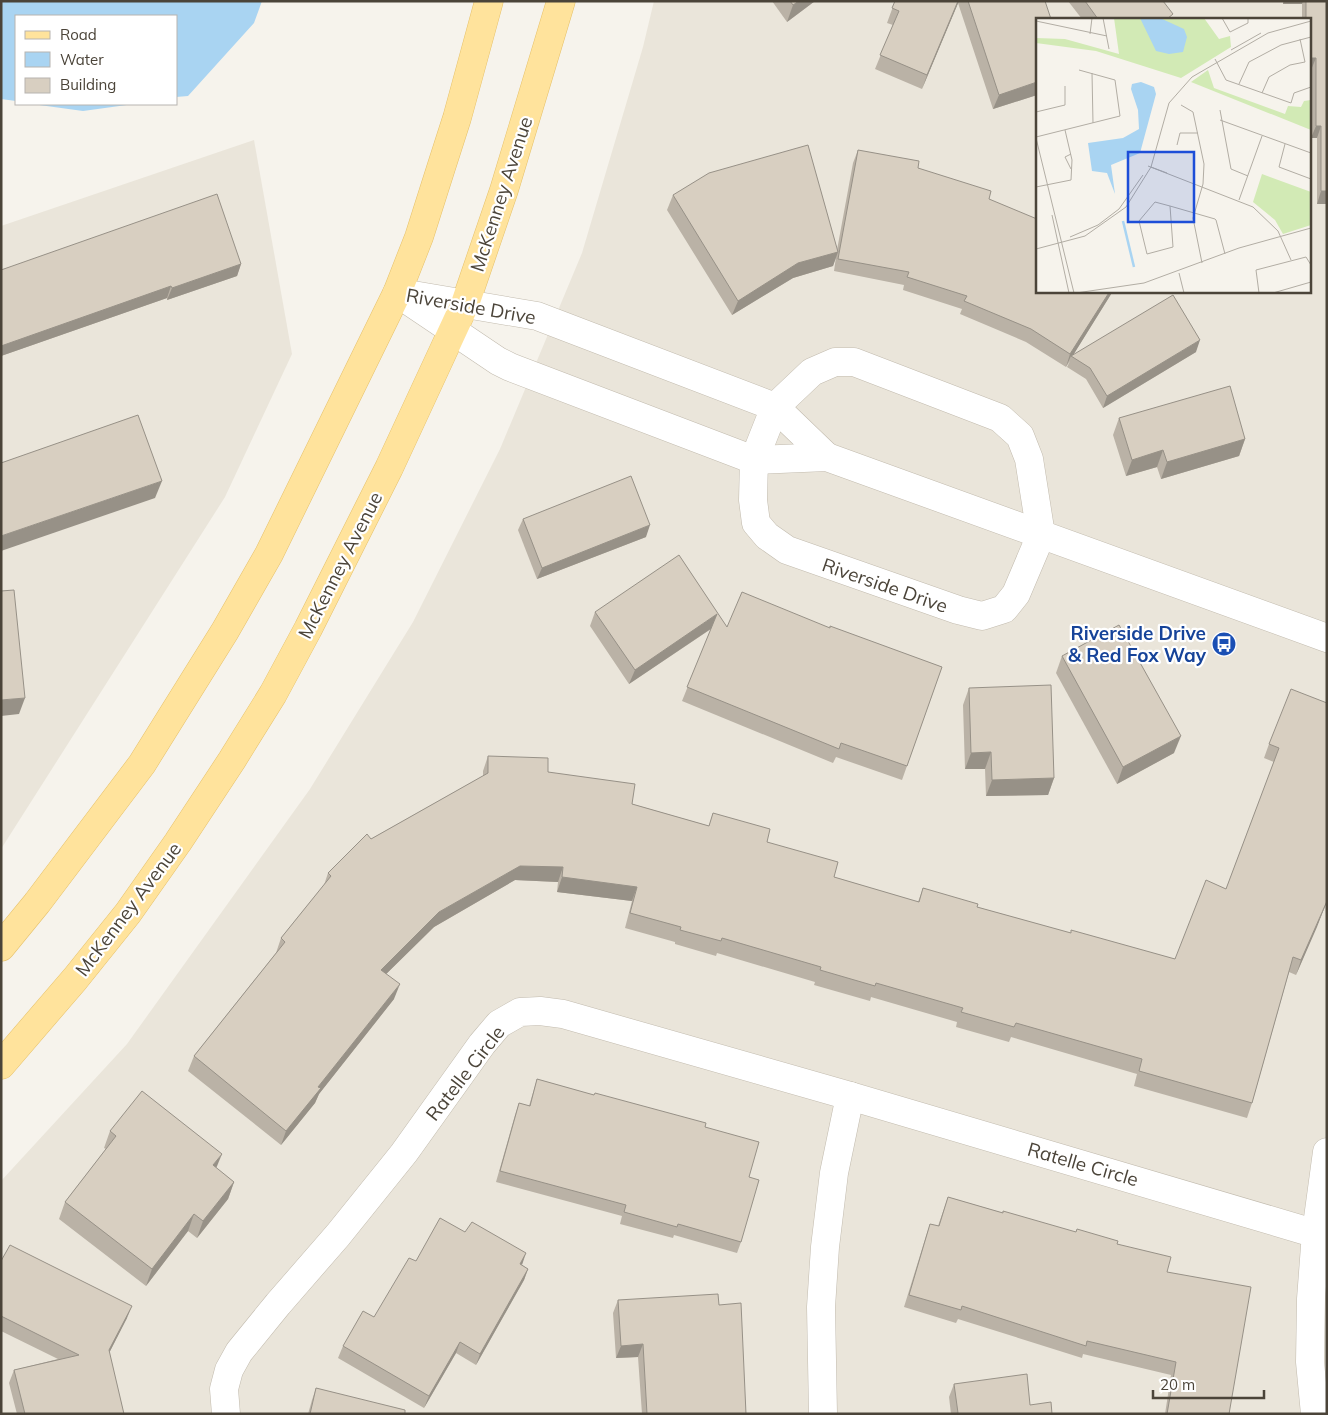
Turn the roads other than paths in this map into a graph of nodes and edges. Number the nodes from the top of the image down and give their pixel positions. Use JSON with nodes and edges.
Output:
{"nodes":[{"id":1,"x":489,"y":1,"type":"edge"},
{"id":2,"x":561,"y":1,"type":"edge"},
{"id":3,"x":397,"y":293,"type":"junction"},
{"id":4,"x":465,"y":304,"type":"junction"},
{"id":5,"x":452,"y":330,"type":"junction"},
{"id":6,"x":775,"y":407,"type":"junction"},
{"id":7,"x":826,"y":457,"type":"junction"},
{"id":8,"x":754,"y":460,"type":"junction"},
{"id":9,"x":1041,"y":535,"type":"junction"},
{"id":10,"x":1327,"y":638,"type":"edge"},
{"id":11,"x":1,"y":947,"type":"edge"},
{"id":12,"x":1,"y":1065,"type":"edge"},
{"id":13,"x":850,"y":1096,"type":"junction"},
{"id":14,"x":1327,"y":1152,"type":"edge"},
{"id":15,"x":1321,"y":1235,"type":"edge"},
{"id":16,"x":226,"y":1414,"type":"edge"},
{"id":17,"x":823,"y":1414,"type":"edge"},
{"id":18,"x":1315,"y":1414,"type":"edge"}],
"edges":[{"from":1,"to":3,"type":"main road"},
{"from":2,"to":4,"type":"main road","name":"McKenney Avenue"},
{"from":3,"to":4,"type":"street","name":"Riverside Drive"},
{"from":3,"to":5,"type":"street","name":"Riverside Drive"},
{"from":3,"to":11,"type":"main road"},
{"from":4,"to":5,"type":"main road","name":"McKenney Avenue"},
{"from":4,"to":6,"type":"street","name":"Riverside Drive"},
{"from":5,"to":8,"type":"street","name":"Riverside Drive"},
{"from":5,"to":12,"type":"main road","name":"McKenney Avenue"},
{"from":6,"to":7,"type":"street","name":"Riverside Drive"},
{"from":6,"to":8,"type":"street","name":"Riverside Drive"},
{"from":6,"to":9,"type":"street","name":"Riverside Drive"},
{"from":7,"to":8,"type":"street","name":"Riverside Drive"},
{"from":7,"to":9,"type":"street","name":"Riverside Drive"},
{"from":8,"to":9,"type":"street","name":"Riverside Drive"},
{"from":9,"to":10,"type":"street","name":"Riverside Drive"},
{"from":13,"to":15,"type":"street","name":"Ratelle Circle"},
{"from":13,"to":16,"type":"street","name":"Ratelle Circle"},
{"from":13,"to":17,"type":"street"},
{"from":14,"to":15,"type":"street"},
{"from":15,"to":18,"type":"street"}]}
